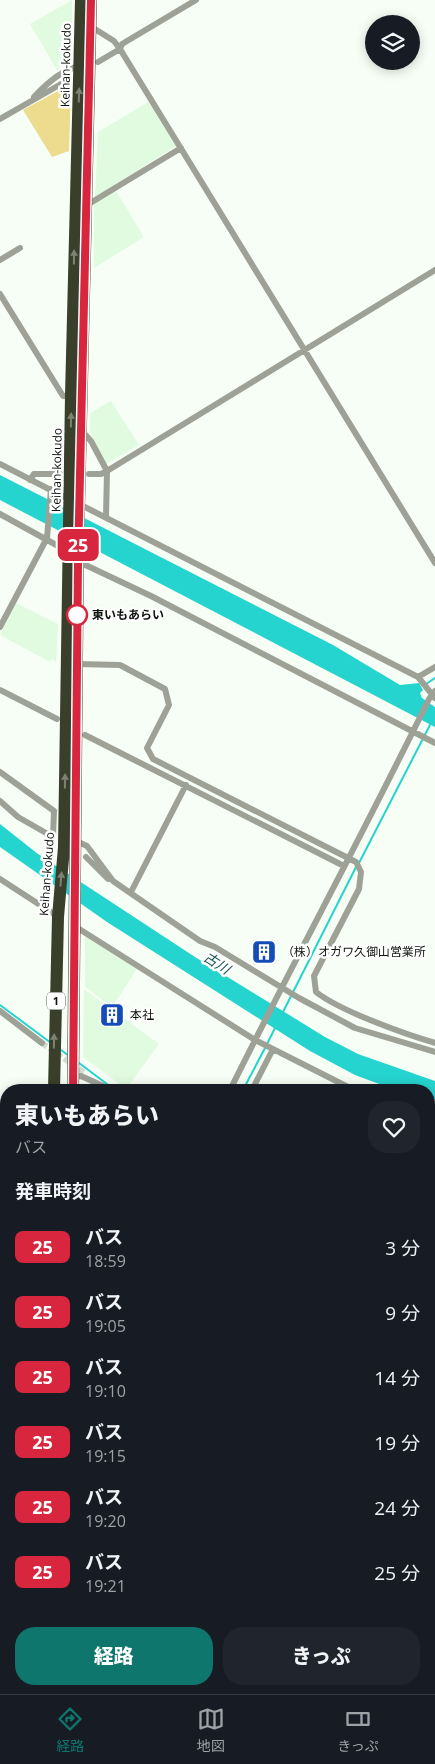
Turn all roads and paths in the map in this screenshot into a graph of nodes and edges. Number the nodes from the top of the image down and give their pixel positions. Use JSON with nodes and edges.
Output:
{"nodes":[{"id":1,"x":81,"y":0,"type":"edge"},
{"id":2,"x":91,"y":0,"type":"edge"},
{"id":3,"x":196,"y":0,"type":"edge"},
{"id":4,"x":90,"y":26,"type":"junction"},
{"id":5,"x":120,"y":49,"type":"junction"},
{"id":6,"x":98,"y":62,"type":"dead end"},
{"id":7,"x":80,"y":66,"type":"junction"},
{"id":8,"x":68,"y":80,"type":"dead end"},
{"id":9,"x":32,"y":99,"type":"junction"},
{"id":10,"x":0,"y":119,"type":"edge"},
{"id":11,"x":181,"y":148,"type":"junction"},
{"id":12,"x":87,"y":205,"type":"junction"},
{"id":13,"x":20,"y":248,"type":"dead end"},
{"id":14,"x":0,"y":260,"type":"edge"},
{"id":15,"x":435,"y":270,"type":"edge"},
{"id":16,"x":0,"y":294,"type":"edge"},
{"id":17,"x":305,"y":350,"type":"junction"},
{"id":18,"x":71,"y":396,"type":"junction"},
{"id":19,"x":81,"y":430,"type":"junction"},
{"id":20,"x":0,"y":464,"type":"edge"},
{"id":21,"x":107,"y":471,"type":"junction"},
{"id":22,"x":60,"y":474,"type":"dead end"},
{"id":23,"x":89,"y":474,"type":"dead end"},
{"id":24,"x":30,"y":480,"type":"junction"},
{"id":25,"x":50,"y":491,"type":"junction"},
{"id":26,"x":74,"y":504,"type":"junction"},
{"id":27,"x":0,"y":514,"type":"edge"},
{"id":28,"x":106,"y":517,"type":"junction"},
{"id":29,"x":48,"y":536,"type":"junction"},
{"id":30,"x":74,"y":552,"type":"junction"},
{"id":31,"x":435,"y":563,"type":"edge"},
{"id":32,"x":0,"y":627,"type":"edge"},
{"id":33,"x":77,"y":664,"type":"junction"},
{"id":34,"x":435,"y":667,"type":"edge"},
{"id":35,"x":419,"y":678,"type":"junction"},
{"id":36,"x":0,"y":690,"type":"edge"},
{"id":37,"x":432,"y":695,"type":"edge"},
{"id":38,"x":57,"y":719,"type":"dead end"},
{"id":39,"x":412,"y":731,"type":"junction"},
{"id":40,"x":85,"y":735,"type":"dead end"},
{"id":41,"x":435,"y":743,"type":"edge"},
{"id":42,"x":0,"y":772,"type":"edge"},
{"id":43,"x":186,"y":785,"type":"junction"},
{"id":44,"x":0,"y":801,"type":"edge"},
{"id":45,"x":64,"y":803,"type":"junction"},
{"id":46,"x":54,"y":811,"type":"junction"},
{"id":47,"x":14,"y":813,"type":"junction"},
{"id":48,"x":51,"y":834,"type":"dead end"},
{"id":49,"x":76,"y":841,"type":"junction"},
{"id":50,"x":81,"y":856,"type":"junction"},
{"id":51,"x":347,"y":858,"type":"junction"},
{"id":52,"x":344,"y":866,"type":"junction"},
{"id":53,"x":0,"y":879,"type":"edge"},
{"id":54,"x":114,"y":881,"type":"junction"},
{"id":55,"x":131,"y":892,"type":"junction"},
{"id":56,"x":59,"y":914,"type":"junction"},
{"id":57,"x":76,"y":924,"type":"junction"},
{"id":58,"x":282,"y":990,"type":"junction"},
{"id":59,"x":0,"y":1010,"type":"edge"},
{"id":60,"x":256,"y":1039,"type":"junction"},
{"id":61,"x":42,"y":1043,"type":"tunnel mouth"},
{"id":62,"x":435,"y":1043,"type":"edge"},
{"id":63,"x":273,"y":1049,"type":"junction"},
{"id":64,"x":435,"y":1052,"type":"edge"},
{"id":65,"x":77,"y":1080,"type":"edge"},
{"id":66,"x":54,"y":1084,"type":"edge"},
{"id":67,"x":92,"y":1084,"type":"edge"},
{"id":68,"x":98,"y":1084,"type":"edge"},
{"id":69,"x":233,"y":1084,"type":"edge"},
{"id":70,"x":255,"y":1084,"type":"edge"},
{"id":71,"x":342,"y":1084,"type":"edge"}],
"edges":[{"from":1,"to":7,"type":"highway","name":"Keihan-kokudo","number":"1"},
{"from":2,"to":4,"type":"highway","name":"Keihan-kokudo","number":"1"},
{"from":3,"to":5,"type":"street"},
{"from":4,"to":5,"type":"street"},
{"from":4,"to":12,"type":"highway","name":"Keihan-kokudo","number":"1"},
{"from":5,"to":6,"type":"street"},
{"from":5,"to":11,"type":"street"},
{"from":7,"to":9,"type":"street"},
{"from":18,"to":7,"type":"highway","name":"Keihan-kokudo","number":"1","one_way":true},
{"from":8,"to":9,"type":"street"},
{"from":9,"to":10,"type":"street"},
{"from":11,"to":12,"type":"street"},
{"from":11,"to":17,"type":"street"},
{"from":12,"to":19,"type":"highway","name":"Keihan-kokudo","number":"1"},
{"from":13,"to":14,"type":"street"},
{"from":15,"to":17,"type":"street"},
{"from":16,"to":18,"type":"street"},
{"from":17,"to":21,"type":"street"},
{"from":17,"to":31,"type":"street"},
{"from":26,"to":18,"type":"highway","name":"Keihan-kokudo","number":"1","one_way":true},
{"from":19,"to":21,"type":"street"},
{"from":19,"to":26,"type":"highway","name":"Keihan-kokudo","number":"1"},
{"from":20,"to":24,"type":"street"},
{"from":21,"to":23,"type":"street"},
{"from":21,"to":28,"type":"street"},
{"from":22,"to":24,"type":"street"},
{"from":24,"to":25,"type":"street"},
{"from":25,"to":26,"type":"street"},
{"from":25,"to":29,"type":"street"},
{"from":26,"to":28,"type":"street"},
{"from":26,"to":30,"type":"highway","name":"Keihan-kokudo","number":"1"},
{"from":27,"to":29,"type":"street"},
{"from":28,"to":35,"type":"street"},
{"from":29,"to":30,"type":"street"},
{"from":29,"to":32,"type":"street"},
{"from":30,"to":33,"type":"highway","name":"Keihan-kokudo","number":"1"},
{"from":30,"to":39,"type":"street"},
{"from":45,"to":30,"type":"highway","name":"Keihan-kokudo","number":"1","one_way":true},
{"from":33,"to":49,"type":"highway","name":"Keihan-kokudo","number":"1"},
{"from":33,"to":51,"type":"street"},
{"from":34,"to":35,"type":"street"},
{"from":35,"to":37,"type":"street"},
{"from":36,"to":38,"type":"street"},
{"from":37,"to":39,"type":"street"},
{"from":39,"to":41,"type":"street"},
{"from":39,"to":51,"type":"street"},
{"from":40,"to":43,"type":"street"},
{"from":42,"to":46,"type":"street"},
{"from":43,"to":52,"type":"street"},
{"from":43,"to":55,"type":"street"},
{"from":44,"to":47,"type":"street"},
{"from":45,"to":46,"type":"street"},
{"from":56,"to":45,"type":"highway","name":"Keihan-kokudo","number":"1","one_way":true},
{"from":46,"to":47,"type":"street"},
{"from":47,"to":48,"type":"street"},
{"from":49,"to":50,"type":"highway","name":"Keihan-kokudo","number":"1"},
{"from":49,"to":54,"type":"street"},
{"from":50,"to":54,"type":"street"},
{"from":50,"to":57,"type":"highway","name":"Keihan-kokudo","number":"1"},
{"from":51,"to":52,"type":"street"},
{"from":51,"to":62,"type":"street"},
{"from":52,"to":58,"type":"street"},
{"from":53,"to":56,"type":"street"},
{"from":54,"to":55,"type":"street"},
{"from":55,"to":58,"type":"street"},
{"from":66,"to":56,"type":"highway","name":"Keihan-kokudo","number":"1","one_way":true},
{"from":57,"to":60,"type":"street"},
{"from":57,"to":65,"type":"highway","name":"Keihan-kokudo","number":"1"},
{"from":58,"to":60,"type":"street"},
{"from":58,"to":64,"type":"street"},
{"from":59,"to":61,"type":"street"},
{"from":60,"to":63,"type":"street"},
{"from":60,"to":69,"type":"street"},
{"from":63,"to":70,"type":"street"},
{"from":63,"to":71,"type":"street"},
{"from":65,"to":67,"type":"street"},
{"from":65,"to":68,"type":"street"}]}
